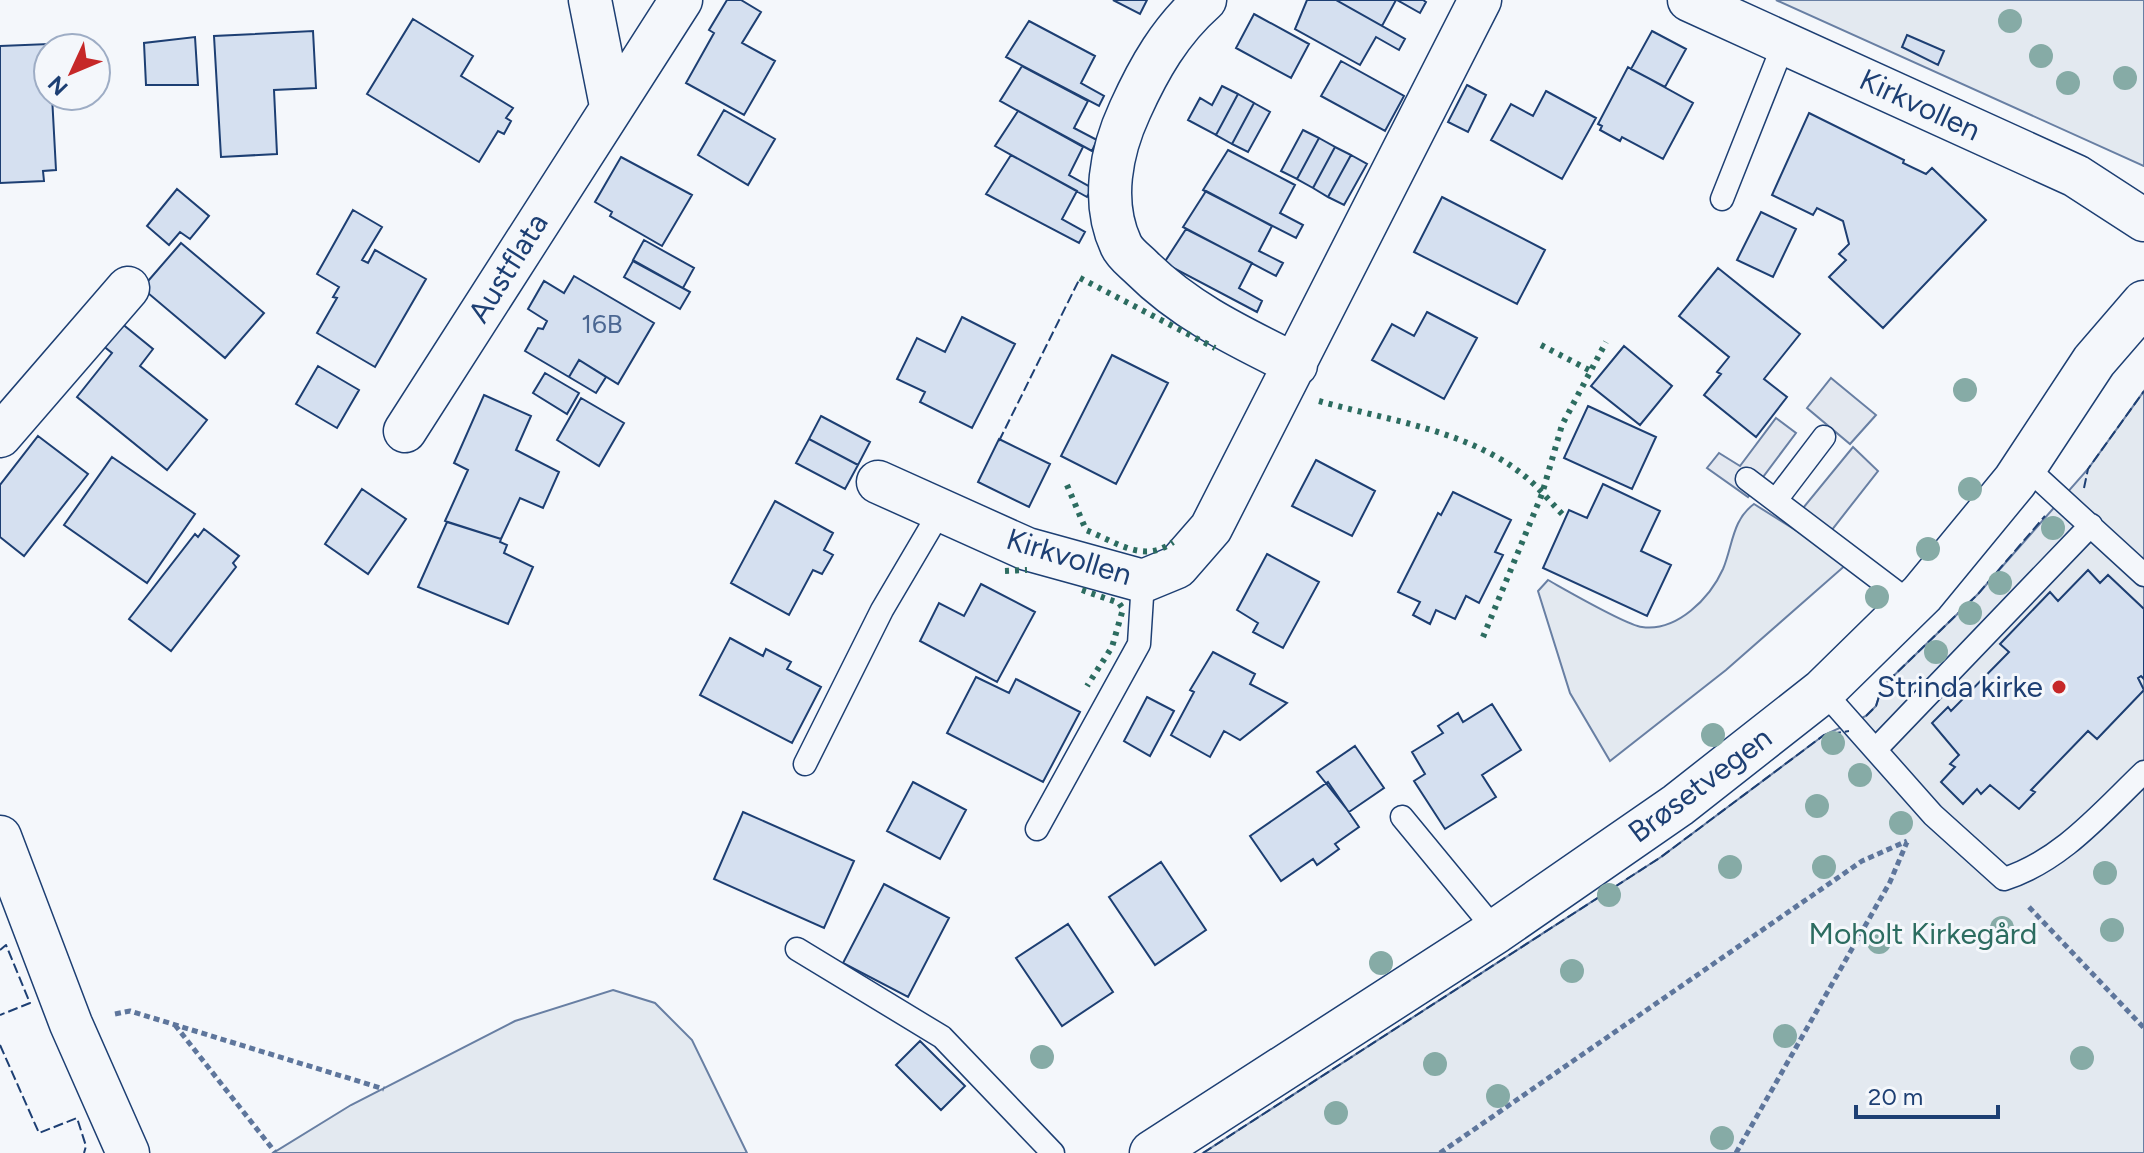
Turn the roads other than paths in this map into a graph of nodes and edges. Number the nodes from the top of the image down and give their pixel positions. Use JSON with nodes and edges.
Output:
{"nodes":[{"id":1,"x":590,"y":0,"type":"edge"},
{"id":2,"x":681,"y":0,"type":"edge"},
{"id":3,"x":1205,"y":0,"type":"edge"},
{"id":4,"x":1480,"y":0,"type":"edge"},
{"id":5,"x":1689,"y":0,"type":"edge"},
{"id":6,"x":1784,"y":43,"type":"junction"},
{"id":7,"x":611,"y":106,"type":"junction"},
{"id":8,"x":1722,"y":199,"type":"dead end"},
{"id":9,"x":2144,"y":220,"type":"edge"},
{"id":10,"x":128,"y":288,"type":"dead end"},
{"id":11,"x":2144,"y":303,"type":"edge"},
{"id":12,"x":1296,"y":365,"type":"junction"},
{"id":13,"x":405,"y":431,"type":"dead end"},
{"id":14,"x":0,"y":436,"type":"edge"},
{"id":15,"x":1824,"y":437,"type":"dead end"},
{"id":16,"x":2025,"y":466,"type":"junction"},
{"id":17,"x":1747,"y":479,"type":"dead end"},
{"id":18,"x":878,"y":482,"type":"dead end"},
{"id":19,"x":1776,"y":500,"type":"junction"},
{"id":20,"x":941,"y":510,"type":"junction"},
{"id":21,"x":2091,"y":525,"type":"junction"},
{"id":22,"x":2144,"y":575,"type":"edge"},
{"id":23,"x":1143,"y":581,"type":"junction"},
{"id":24,"x":1912,"y":604,"type":"junction"},
{"id":25,"x":1823,"y":691,"type":"junction"},
{"id":26,"x":1877,"y":748,"type":"junction"},
{"id":27,"x":805,"y":764,"type":"dead end"},
{"id":28,"x":2144,"y":772,"type":"edge"},
{"id":29,"x":1402,"y":817,"type":"dead end"},
{"id":30,"x":1037,"y":829,"type":"dead end"},
{"id":31,"x":0,"y":837,"type":"edge"},
{"id":32,"x":1496,"y":931,"type":"junction"},
{"id":33,"x":797,"y":949,"type":"dead end"},
{"id":34,"x":128,"y":1153,"type":"edge"},
{"id":35,"x":1053,"y":1153,"type":"edge"},
{"id":36,"x":1152,"y":1153,"type":"edge"}],
"edges":[{"from":1,"to":7,"type":"street"},
{"from":2,"to":7,"type":"street","name":"Austflata"},
{"from":3,"to":12,"type":"street"},
{"from":4,"to":12,"type":"street","name":"Kirkvollen"},
{"from":5,"to":6,"type":"street","name":"Kirkvollen"},
{"from":6,"to":8,"type":"lane"},
{"from":6,"to":9,"type":"street","name":"Kirkvollen"},
{"from":7,"to":13,"type":"street","name":"Austflata"},
{"from":10,"to":14,"type":"street"},
{"from":11,"to":16,"type":"street","name":"Brøsetvegen"},
{"from":12,"to":23,"type":"street","name":"Kirkvollen"},
{"from":15,"to":19,"type":"lane"},
{"from":16,"to":21,"type":"lane"},
{"from":16,"to":24,"type":"street","name":"Brøsetvegen"},
{"from":17,"to":19,"type":"lane"},
{"from":18,"to":20,"type":"street","name":"Kirkvollen"},
{"from":19,"to":24,"type":"lane"},
{"from":20,"to":23,"type":"street","name":"Kirkvollen"},
{"from":20,"to":27,"type":"lane"},
{"from":21,"to":22,"type":"lane"},
{"from":21,"to":26,"type":"lane"},
{"from":23,"to":30,"type":"lane"},
{"from":24,"to":25,"type":"street","name":"Brøsetvegen"},
{"from":25,"to":26,"type":"lane"},
{"from":25,"to":32,"type":"street","name":"Brøsetvegen"},
{"from":26,"to":28,"type":"lane"},
{"from":29,"to":32,"type":"lane"},
{"from":31,"to":34,"type":"street"},
{"from":32,"to":36,"type":"street","name":"Brøsetvegen"},
{"from":33,"to":35,"type":"lane"}]}
